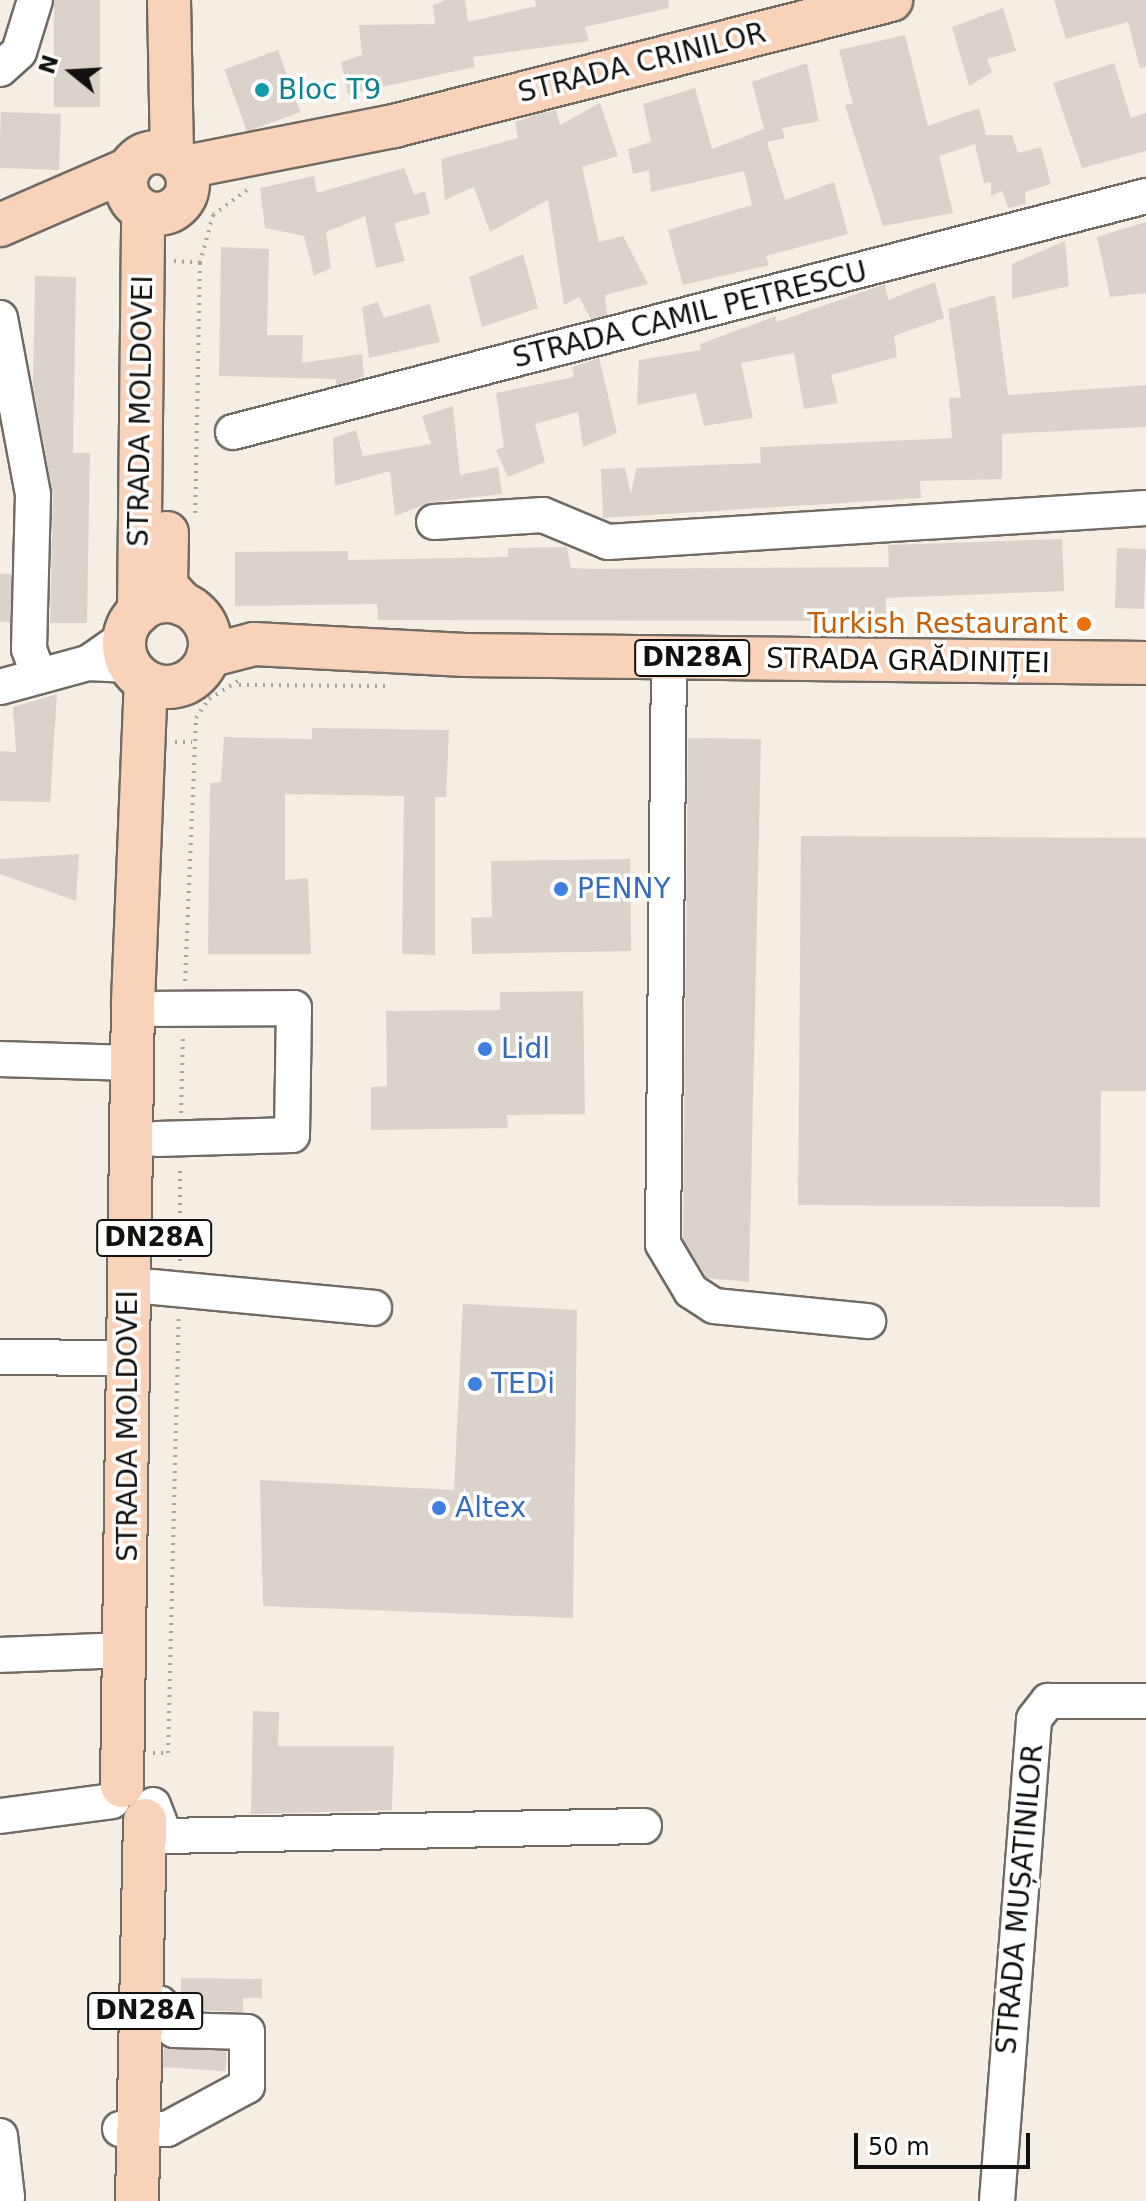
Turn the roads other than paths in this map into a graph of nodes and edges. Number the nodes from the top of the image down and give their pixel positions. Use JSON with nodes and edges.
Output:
{"nodes":[{"id":1,"x":35,"y":0,"type":"edge"},
{"id":2,"x":145,"y":0,"type":"edge"},
{"id":3,"x":169,"y":0,"type":"edge"},
{"id":4,"x":891,"y":0,"type":"edge"},
{"id":5,"x":0,"y":69,"type":"edge"},
{"id":6,"x":394,"y":126,"type":"junction"},
{"id":7,"x":158,"y":183,"type":"junction"},
{"id":8,"x":1146,"y":196,"type":"edge"},
{"id":9,"x":0,"y":228,"type":"edge"},
{"id":10,"x":0,"y":318,"type":"edge"},
{"id":11,"x":233,"y":432,"type":"dead end"},
{"id":12,"x":14,"y":470,"type":"edge"},
{"id":13,"x":1146,"y":508,"type":"edge"},
{"id":14,"x":434,"y":522,"type":"dead end"},
{"id":15,"x":215,"y":640,"type":"junction"},
{"id":16,"x":133,"y":658,"type":"junction"},
{"id":17,"x":669,"y":658,"type":"junction"},
{"id":18,"x":1146,"y":663,"type":"edge"},
{"id":19,"x":39,"y":676,"type":"junction"},
{"id":20,"x":0,"y":687,"type":"edge"},
{"id":21,"x":171,"y":1009,"type":"junction"},
{"id":22,"x":0,"y":1059,"type":"edge"},
{"id":23,"x":132,"y":1063,"type":"junction"},
{"id":24,"x":169,"y":1138,"type":"junction"},
{"id":25,"x":166,"y":1287,"type":"junction"},
{"id":26,"x":374,"y":1308,"type":"dead end"},
{"id":27,"x":868,"y":1321,"type":"dead end"},
{"id":28,"x":0,"y":1357,"type":"edge"},
{"id":29,"x":127,"y":1358,"type":"junction"},
{"id":30,"x":127,"y":1650,"type":"junction"},
{"id":31,"x":0,"y":1655,"type":"edge"},
{"id":32,"x":1146,"y":1701,"type":"edge"},
{"id":33,"x":132,"y":1803,"type":"junction"},
{"id":34,"x":0,"y":1816,"type":"edge"},
{"id":35,"x":644,"y":1826,"type":"dead end"},
{"id":36,"x":145,"y":2004,"type":"junction"},
{"id":37,"x":130,"y":2129,"type":"junction"},
{"id":38,"x":0,"y":2136,"type":"edge"},
{"id":39,"x":0,"y":2198,"type":"edge"},
{"id":40,"x":119,"y":2201,"type":"edge"},
{"id":41,"x":137,"y":2201,"type":"edge"},
{"id":42,"x":997,"y":2201,"type":"edge"}],
"edges":[{"from":1,"to":5,"type":"street"},
{"from":2,"to":7,"type":"main road","name":"STRADA MOLDOVEI","number":"DN28A"},
{"from":3,"to":7,"type":"main road","name":"STRADA MOLDOVEI","number":"DN28A"},
{"from":4,"to":6,"type":"main road","name":"STRADA CRINILOR"},
{"from":6,"to":7,"type":"main road","name":"STRADA CRINILOR"},
{"from":6,"to":7,"type":"main road","name":"STRADA CRINILOR"},
{"from":7,"to":9,"type":"main road"},
{"from":7,"to":15,"type":"main road","name":"STRADA MOLDOVEI","number":"DN28A"},
{"from":7,"to":16,"type":"main road","name":"STRADA MOLDOVEI","number":"DN28A"},
{"from":8,"to":11,"type":"street","name":"STRADA CAMIL PETRESCU"},
{"from":10,"to":12,"type":"street"},
{"from":12,"to":19,"type":"street"},
{"from":13,"to":14,"type":"street"},
{"from":15,"to":16,"type":"main road"},
{"from":15,"to":16,"type":"main road","number":"DN28A"},
{"from":15,"to":17,"type":"main road","name":"STRADA GRĂDINIȚEI","number":"DN28A"},
{"from":16,"to":19,"type":"street"},
{"from":16,"to":21,"type":"main road","name":"STRADA MOLDOVEI","number":"DN28A"},
{"from":16,"to":23,"type":"main road","name":"STRADA MOLDOVEI","number":"DN28A"},
{"from":17,"to":18,"type":"main road","name":"STRADA GRĂDINIȚEI","number":"DN28A"},
{"from":17,"to":27,"type":"street"},
{"from":19,"to":20,"type":"street"},
{"from":21,"to":24,"type":"main road","name":"STRADA MOLDOVEI","number":"DN28A"},
{"from":21,"to":24,"type":"street"},
{"from":22,"to":23,"type":"street"},
{"from":23,"to":29,"type":"main road","name":"STRADA MOLDOVEI","number":"DN28A"},
{"from":24,"to":25,"type":"main road","name":"STRADA MOLDOVEI","number":"DN28A"},
{"from":25,"to":26,"type":"street"},
{"from":25,"to":33,"type":"main road","name":"STRADA MOLDOVEI","number":"DN28A"},
{"from":28,"to":29,"type":"street"},
{"from":29,"to":30,"type":"main road","name":"STRADA MOLDOVEI","number":"DN28A"},
{"from":30,"to":31,"type":"street"},
{"from":30,"to":33,"type":"main road","name":"STRADA MOLDOVEI","number":"DN28A"},
{"from":32,"to":42,"type":"street","name":"STRADA MUȘATINILOR"},
{"from":33,"to":34,"type":"street"},
{"from":33,"to":35,"type":"street"},
{"from":33,"to":36,"type":"main road","name":"STRADA MOLDOVEI","number":"DN28A"},
{"from":33,"to":37,"type":"main road","name":"STRADA MOLDOVEI","number":"DN28A"},
{"from":36,"to":37,"type":"main road","name":"STRADA MOLDOVEI","number":"DN28A"},
{"from":36,"to":37,"type":"street"},
{"from":37,"to":40,"type":"main road","name":"STRADA MOLDOVEI","number":"DN28A"},
{"from":37,"to":41,"type":"main road","name":"STRADA MOLDOVEI","number":"DN28A"},
{"from":38,"to":39,"type":"street"}]}
